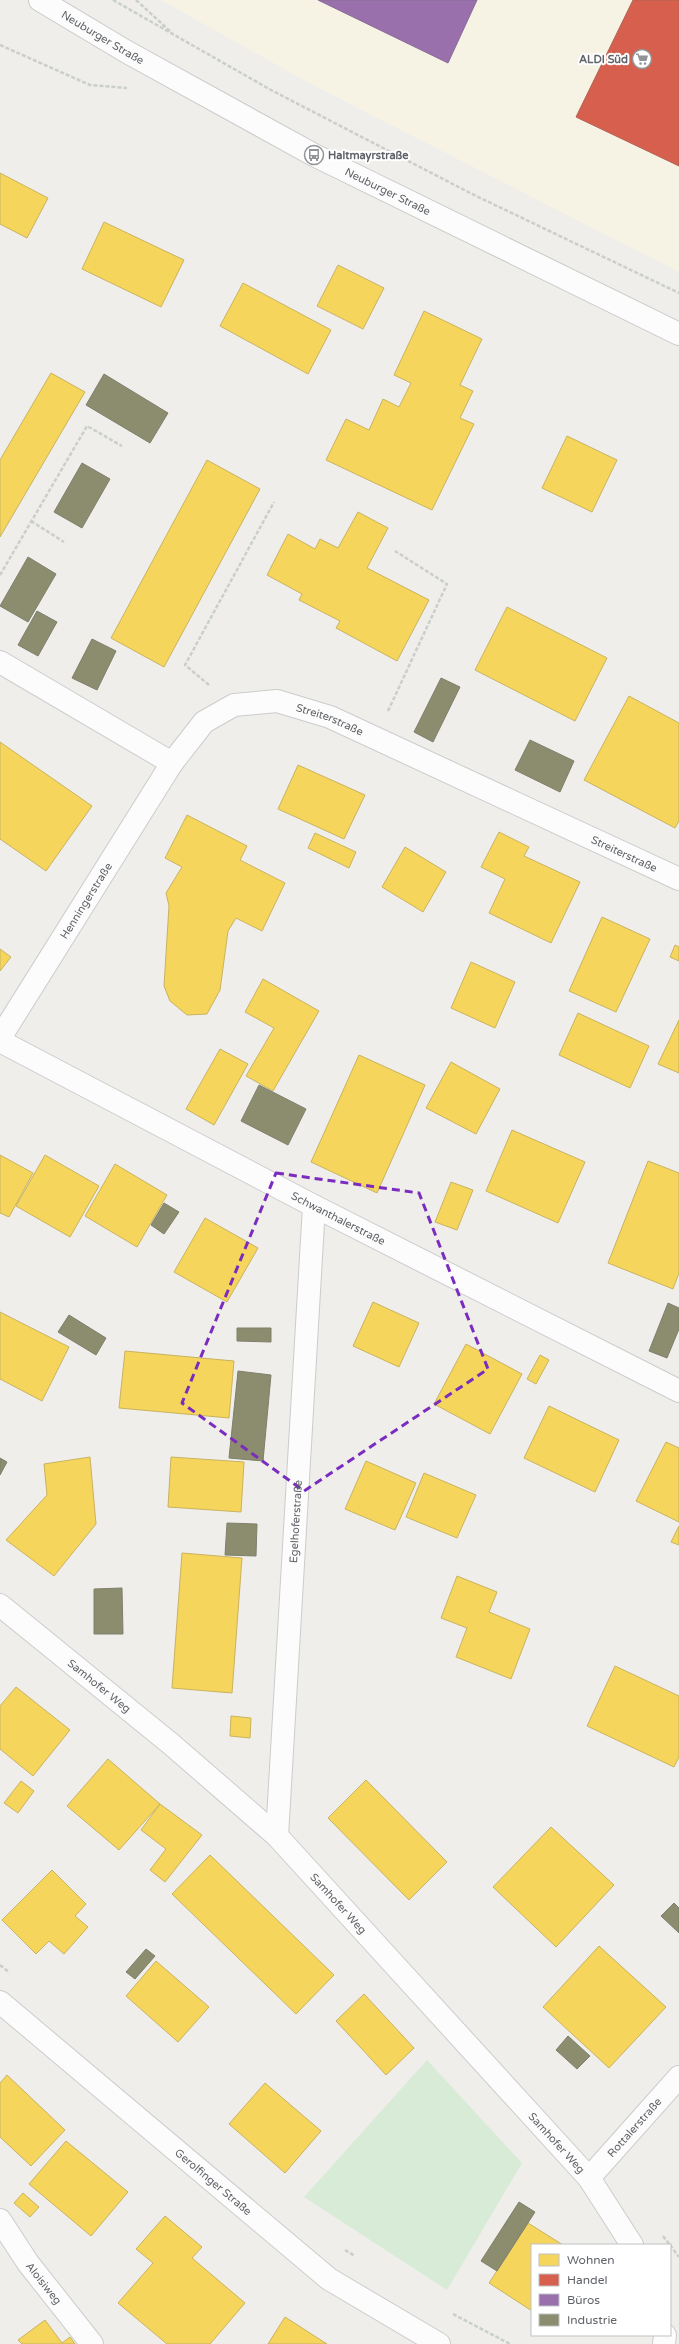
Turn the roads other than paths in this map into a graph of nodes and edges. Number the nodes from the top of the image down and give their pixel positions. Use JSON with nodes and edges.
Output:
{"nodes":[{"id":1,"x":40,"y":0,"type":"edge"},
{"id":2,"x":679,"y":334,"type":"edge"},
{"id":3,"x":0,"y":662,"type":"edge"},
{"id":4,"x":172,"y":763,"type":"junction"},
{"id":5,"x":679,"y":879,"type":"edge"},
{"id":6,"x":0,"y":1039,"type":"edge"},
{"id":7,"x":314,"y":1206,"type":"junction"},
{"id":8,"x":679,"y":1391,"type":"edge"},
{"id":9,"x":0,"y":1605,"type":"edge"},
{"id":10,"x":277,"y":1836,"type":"junction"},
{"id":11,"x":0,"y":2002,"type":"edge"},
{"id":12,"x":679,"y":2077,"type":"edge"},
{"id":13,"x":590,"y":2178,"type":"junction"},
{"id":14,"x":0,"y":2220,"type":"edge"},
{"id":15,"x":631,"y":2244,"type":"edge"},
{"id":16,"x":92,"y":2344,"type":"edge"},
{"id":17,"x":439,"y":2344,"type":"edge"}],
"edges":[{"from":1,"to":2,"type":"street","name":"Neuburger Straße"},
{"from":3,"to":4,"type":"street"},
{"from":4,"to":5,"type":"street","name":"Streiterstraße"},
{"from":4,"to":6,"type":"street","name":"Henningerstraße"},
{"from":6,"to":7,"type":"street","name":"Schwanthalerstraße"},
{"from":7,"to":8,"type":"street","name":"Schwanthalerstraße"},
{"from":7,"to":10,"type":"street","name":"Egelhoferstraße"},
{"from":9,"to":10,"type":"street","name":"Samhofer Weg"},
{"from":10,"to":13,"type":"street","name":"Samhofer Weg"},
{"from":11,"to":17,"type":"street","name":"Gerolfinger Straße"},
{"from":12,"to":13,"type":"street","name":"Rottalerstraße"},
{"from":13,"to":15,"type":"street","name":"Samhofer Weg"},
{"from":14,"to":16,"type":"street","name":"Aloisiweg"}]}
